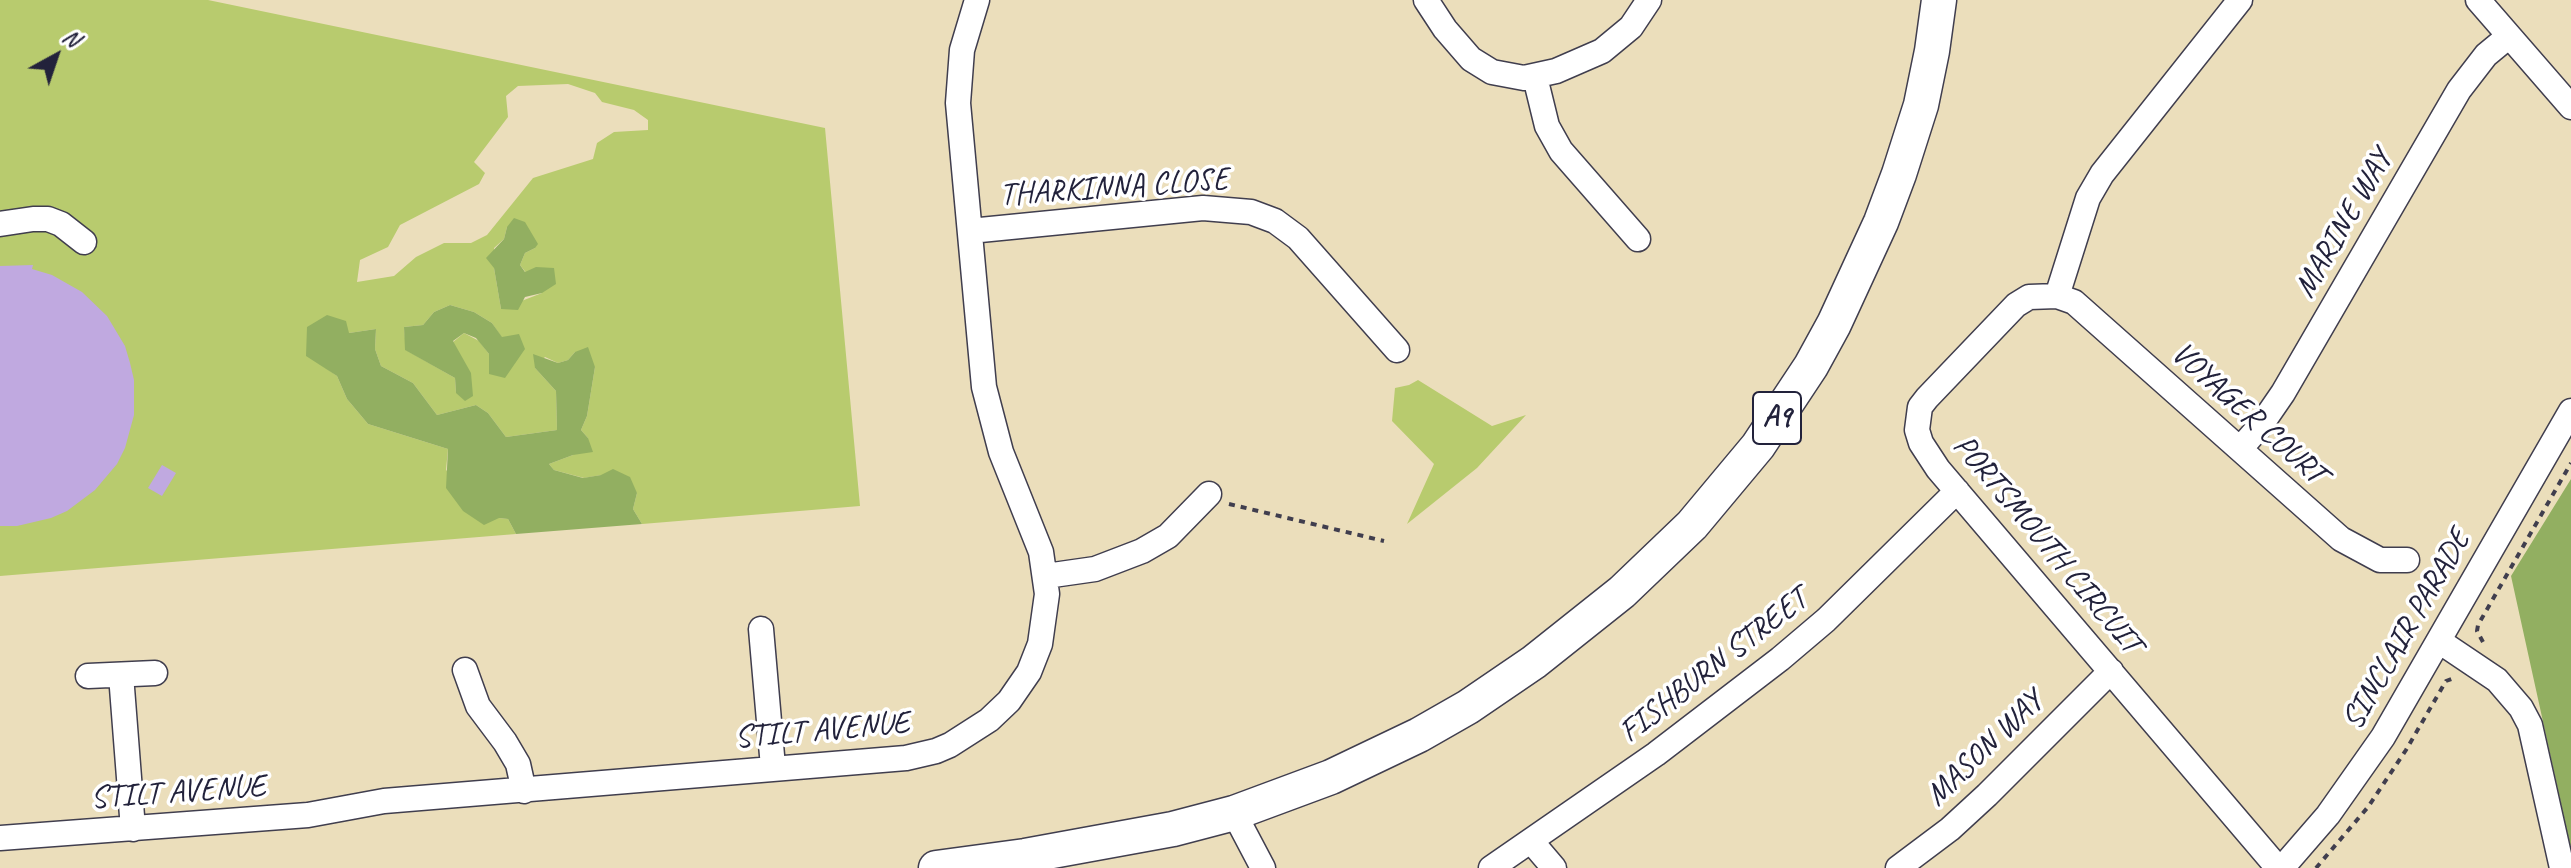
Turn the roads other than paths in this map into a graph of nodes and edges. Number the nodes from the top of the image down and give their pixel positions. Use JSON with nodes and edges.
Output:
{"nodes":[{"id":1,"x":977,"y":0,"type":"edge"},
{"id":2,"x":1426,"y":0,"type":"edge"},
{"id":3,"x":1649,"y":0,"type":"edge"},
{"id":4,"x":1939,"y":0,"type":"edge"},
{"id":5,"x":2240,"y":0,"type":"edge"},
{"id":6,"x":2478,"y":0,"type":"edge"},
{"id":7,"x":2509,"y":36,"type":"junction"},
{"id":8,"x":1535,"y":77,"type":"junction"},
{"id":9,"x":2571,"y":107,"type":"edge"},
{"id":10,"x":0,"y":224,"type":"edge"},
{"id":11,"x":970,"y":231,"type":"junction"},
{"id":12,"x":1638,"y":239,"type":"dead end"},
{"id":13,"x":84,"y":242,"type":"dead end"},
{"id":14,"x":2057,"y":296,"type":"junction"},
{"id":15,"x":1397,"y":350,"type":"dead end"},
{"id":16,"x":2571,"y":411,"type":"edge"},
{"id":17,"x":2240,"y":449,"type":"junction"},
{"id":18,"x":1957,"y":491,"type":"junction"},
{"id":19,"x":1209,"y":494,"type":"road end"},
{"id":20,"x":2407,"y":560,"type":"dead end"},
{"id":21,"x":1046,"y":576,"type":"junction"},
{"id":22,"x":761,"y":629,"type":"dead end"},
{"id":23,"x":2439,"y":641,"type":"junction"},
{"id":24,"x":465,"y":670,"type":"dead end"},
{"id":25,"x":2111,"y":671,"type":"junction"},
{"id":26,"x":155,"y":673,"type":"dead end"},
{"id":27,"x":121,"y":675,"type":"junction"},
{"id":28,"x":88,"y":676,"type":"dead end"},
{"id":29,"x":773,"y":767,"type":"junction"},
{"id":30,"x":524,"y":791,"type":"junction"},
{"id":31,"x":1234,"y":813,"type":"junction"},
{"id":32,"x":133,"y":829,"type":"junction"},
{"id":33,"x":0,"y":838,"type":"edge"},
{"id":34,"x":1531,"y":841,"type":"junction"},
{"id":35,"x":936,"y":868,"type":"edge"},
{"id":36,"x":1263,"y":868,"type":"edge"},
{"id":37,"x":1491,"y":868,"type":"edge"},
{"id":38,"x":1554,"y":868,"type":"edge"},
{"id":39,"x":1898,"y":868,"type":"edge"},
{"id":40,"x":2280,"y":868,"type":"edge"},
{"id":41,"x":2562,"y":868,"type":"edge"}],
"edges":[{"from":1,"to":11,"type":"street","name":"STILT AVENUE"},
{"from":2,"to":8,"type":"street"},
{"from":3,"to":8,"type":"street"},
{"from":4,"to":31,"type":"highway","number":"A9"},
{"from":5,"to":14,"type":"street"},
{"from":6,"to":7,"type":"street"},
{"from":7,"to":9,"type":"street"},
{"from":7,"to":17,"type":"street","name":"MARINE WAY"},
{"from":8,"to":12,"type":"street"},
{"from":10,"to":13,"type":"street"},
{"from":11,"to":15,"type":"street","name":"THARKINNA CLOSE"},
{"from":11,"to":21,"type":"street","name":"STILT AVENUE"},
{"from":14,"to":17,"type":"street","name":"VOYAGER COURT"},
{"from":14,"to":18,"type":"street","name":"PORTSMOUTH CIRCUIT"},
{"from":16,"to":23,"type":"street","name":"SINCLAIR PARADE"},
{"from":17,"to":20,"type":"street","name":"VOYAGER COURT"},
{"from":18,"to":25,"type":"street","name":"PORTSMOUTH CIRCUIT"},
{"from":18,"to":34,"type":"street","name":"FISHBURN STREET"},
{"from":19,"to":21,"type":"street"},
{"from":21,"to":29,"type":"street","name":"STILT AVENUE"},
{"from":22,"to":29,"type":"street"},
{"from":23,"to":40,"type":"street","name":"SINCLAIR PARADE"},
{"from":23,"to":41,"type":"street"},
{"from":24,"to":30,"type":"street"},
{"from":25,"to":39,"type":"street","name":"MASON WAY"},
{"from":25,"to":40,"type":"street","name":"PORTSMOUTH CIRCUIT"},
{"from":26,"to":27,"type":"street"},
{"from":27,"to":28,"type":"street"},
{"from":27,"to":32,"type":"street"},
{"from":29,"to":30,"type":"street","name":"STILT AVENUE"},
{"from":30,"to":32,"type":"street","name":"STILT AVENUE"},
{"from":31,"to":35,"type":"highway","number":"A9"},
{"from":31,"to":36,"type":"street"},
{"from":32,"to":33,"type":"street","name":"STILT AVENUE"},
{"from":34,"to":37,"type":"street","name":"FISHBURN STREET"},
{"from":34,"to":38,"type":"street"}]}
